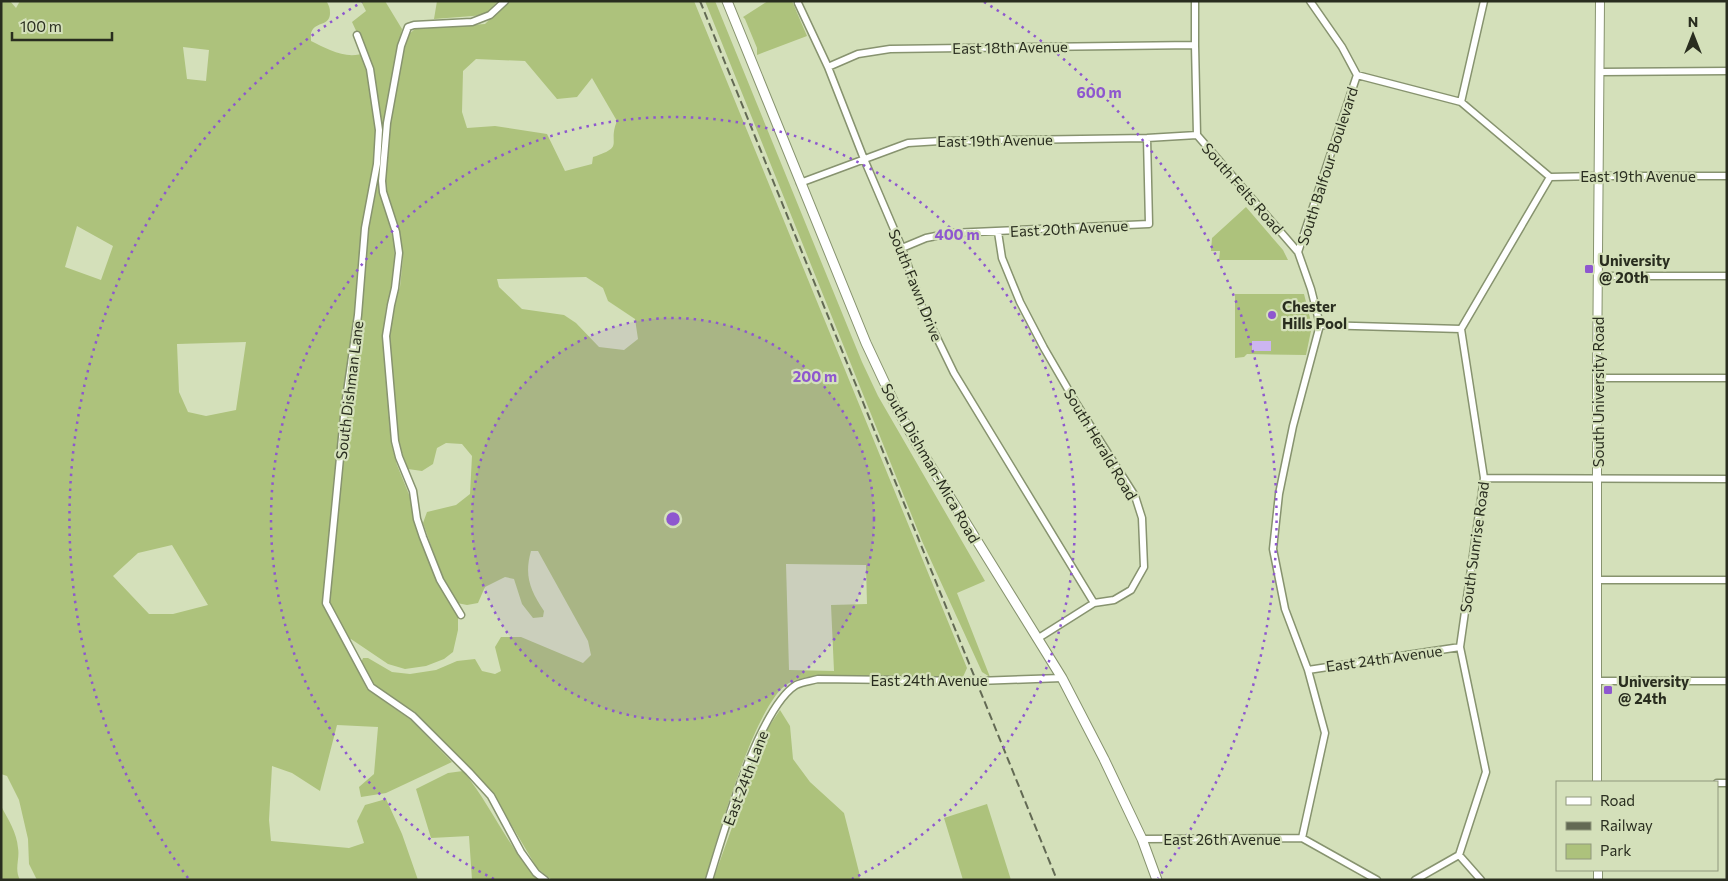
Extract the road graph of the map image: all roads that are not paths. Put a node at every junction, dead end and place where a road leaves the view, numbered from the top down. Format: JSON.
{"nodes":[{"id":1,"x":505,"y":1,"type":"edge"},
{"id":2,"x":728,"y":1,"type":"edge"},
{"id":3,"x":1196,"y":1,"type":"edge"},
{"id":4,"x":1310,"y":1,"type":"edge"},
{"id":5,"x":1484,"y":1,"type":"edge"},
{"id":6,"x":1600,"y":1,"type":"edge"},
{"id":7,"x":798,"y":3,"type":"dead end"},
{"id":8,"x":357,"y":35,"type":"dead end"},
{"id":9,"x":1195,"y":45,"type":"junction"},
{"id":10,"x":828,"y":67,"type":"junction"},
{"id":11,"x":1601,"y":72,"type":"junction"},
{"id":12,"x":1727,"y":72,"type":"edge"},
{"id":13,"x":1357,"y":75,"type":"junction"},
{"id":14,"x":1461,"y":102,"type":"junction"},
{"id":15,"x":1197,"y":135,"type":"junction"},
{"id":16,"x":1147,"y":138,"type":"junction"},
{"id":17,"x":864,"y":159,"type":"junction"},
{"id":18,"x":1599,"y":176,"type":"junction"},
{"id":19,"x":1727,"y":176,"type":"edge"},
{"id":20,"x":1550,"y":177,"type":"junction"},
{"id":21,"x":800,"y":183,"type":"junction"},
{"id":22,"x":998,"y":232,"type":"junction"},
{"id":23,"x":902,"y":248,"type":"junction"},
{"id":24,"x":1298,"y":252,"type":"junction"},
{"id":25,"x":1599,"y":276,"type":"junction"},
{"id":26,"x":1727,"y":276,"type":"edge"},
{"id":27,"x":1320,"y":325,"type":"junction"},
{"id":28,"x":1460,"y":329,"type":"junction"},
{"id":29,"x":1597,"y":378,"type":"junction"},
{"id":30,"x":1727,"y":378,"type":"edge"},
{"id":31,"x":1484,"y":478,"type":"junction"},
{"id":32,"x":1597,"y":478,"type":"junction"},
{"id":33,"x":1727,"y":479,"type":"edge"},
{"id":34,"x":1598,"y":580,"type":"junction"},
{"id":35,"x":1727,"y":580,"type":"edge"},
{"id":36,"x":1094,"y":603,"type":"junction"},
{"id":37,"x":461,"y":615,"type":"dead end"},
{"id":38,"x":1037,"y":639,"type":"junction"},
{"id":39,"x":1460,"y":647,"type":"junction"},
{"id":40,"x":1308,"y":670,"type":"junction"},
{"id":41,"x":1062,"y":678,"type":"junction"},
{"id":42,"x":1597,"y":681,"type":"junction"},
{"id":43,"x":1727,"y":682,"type":"edge"},
{"id":44,"x":796,"y":685,"type":"joint"},
{"id":45,"x":1597,"y":781,"type":"edge"},
{"id":46,"x":1302,"y":838,"type":"junction"},
{"id":47,"x":1142,"y":839,"type":"junction"},
{"id":48,"x":1459,"y":854,"type":"junction"},
{"id":49,"x":545,"y":880,"type":"edge"},
{"id":50,"x":709,"y":880,"type":"edge"},
{"id":51,"x":1157,"y":880,"type":"edge"},
{"id":52,"x":1378,"y":880,"type":"edge"},
{"id":53,"x":1414,"y":880,"type":"edge"},
{"id":54,"x":1481,"y":880,"type":"edge"}],
"edges":[{"from":1,"to":37,"type":"street"},
{"from":2,"to":21,"type":"main road","name":"South Dishman-Mica Road"},
{"from":3,"to":9,"type":"street","name":"South Felts Road"},
{"from":4,"to":13,"type":"street","name":"South Balfour Boulevard"},
{"from":5,"to":14,"type":"street"},
{"from":6,"to":11,"type":"street","name":"South University Road"},
{"from":7,"to":10,"type":"street","name":"South Fawn Drive"},
{"from":8,"to":49,"type":"street","name":"South Dishman Lane"},
{"from":9,"to":10,"type":"street","name":"East 18th Avenue"},
{"from":9,"to":15,"type":"street","name":"South Felts Road"},
{"from":10,"to":17,"type":"street","name":"South Fawn Drive"},
{"from":11,"to":12,"type":"street"},
{"from":11,"to":18,"type":"street","name":"South University Road"},
{"from":13,"to":14,"type":"street"},
{"from":13,"to":24,"type":"street","name":"South Balfour Boulevard"},
{"from":14,"to":20,"type":"street"},
{"from":15,"to":16,"type":"street","name":"East 19th Avenue"},
{"from":15,"to":24,"type":"street","name":"South Felts Road"},
{"from":16,"to":17,"type":"street","name":"East 19th Avenue"},
{"from":16,"to":22,"type":"street","name":"East 20th Avenue"},
{"from":17,"to":21,"type":"street","name":"East 19th Avenue"},
{"from":17,"to":23,"type":"street","name":"South Fawn Drive"},
{"from":18,"to":19,"type":"street","name":"East 19th Avenue"},
{"from":18,"to":20,"type":"street","name":"East 19th Avenue"},
{"from":18,"to":25,"type":"street","name":"South University Road"},
{"from":20,"to":28,"type":"street"},
{"from":21,"to":38,"type":"main road","name":"South Dishman-Mica Road"},
{"from":22,"to":23,"type":"street","name":"East 20th Avenue"},
{"from":22,"to":36,"type":"street","name":"South Herald Road"},
{"from":23,"to":36,"type":"street","name":"South Fawn Drive"},
{"from":24,"to":27,"type":"street","name":"South Balfour Boulevard"},
{"from":25,"to":26,"type":"street"},
{"from":25,"to":29,"type":"street","name":"South University Road"},
{"from":27,"to":28,"type":"street"},
{"from":27,"to":40,"type":"street","name":"South Balfour Boulevard"},
{"from":28,"to":31,"type":"street","name":"South Sunrise Road"},
{"from":29,"to":30,"type":"street"},
{"from":29,"to":32,"type":"street","name":"South University Road"},
{"from":31,"to":32,"type":"street"},
{"from":31,"to":39,"type":"street","name":"South Sunrise Road"},
{"from":32,"to":33,"type":"street"},
{"from":32,"to":34,"type":"street","name":"South University Road"},
{"from":34,"to":35,"type":"street"},
{"from":34,"to":42,"type":"street","name":"South University Road"},
{"from":36,"to":38,"type":"street","name":"South Herald Road"},
{"from":38,"to":41,"type":"main road","name":"South Dishman-Mica Road"},
{"from":39,"to":40,"type":"street","name":"East 24th Avenue"},
{"from":39,"to":48,"type":"street","name":"South Sunrise Road"},
{"from":40,"to":46,"type":"street","name":"South Balfour Boulevard"},
{"from":41,"to":44,"type":"street","name":"East 24th Avenue"},
{"from":41,"to":47,"type":"main road","name":"South Dishman-Mica Road"},
{"from":42,"to":43,"type":"street"},
{"from":42,"to":45,"type":"street","name":"South University Road"},
{"from":44,"to":50,"type":"street","name":"East 24th Lane"},
{"from":46,"to":47,"type":"street","name":"East 26th Avenue"},
{"from":46,"to":52,"type":"street"},
{"from":47,"to":51,"type":"main road","name":"South Dishman-Mica Road"},
{"from":48,"to":53,"type":"street"},
{"from":48,"to":54,"type":"street"}]}
